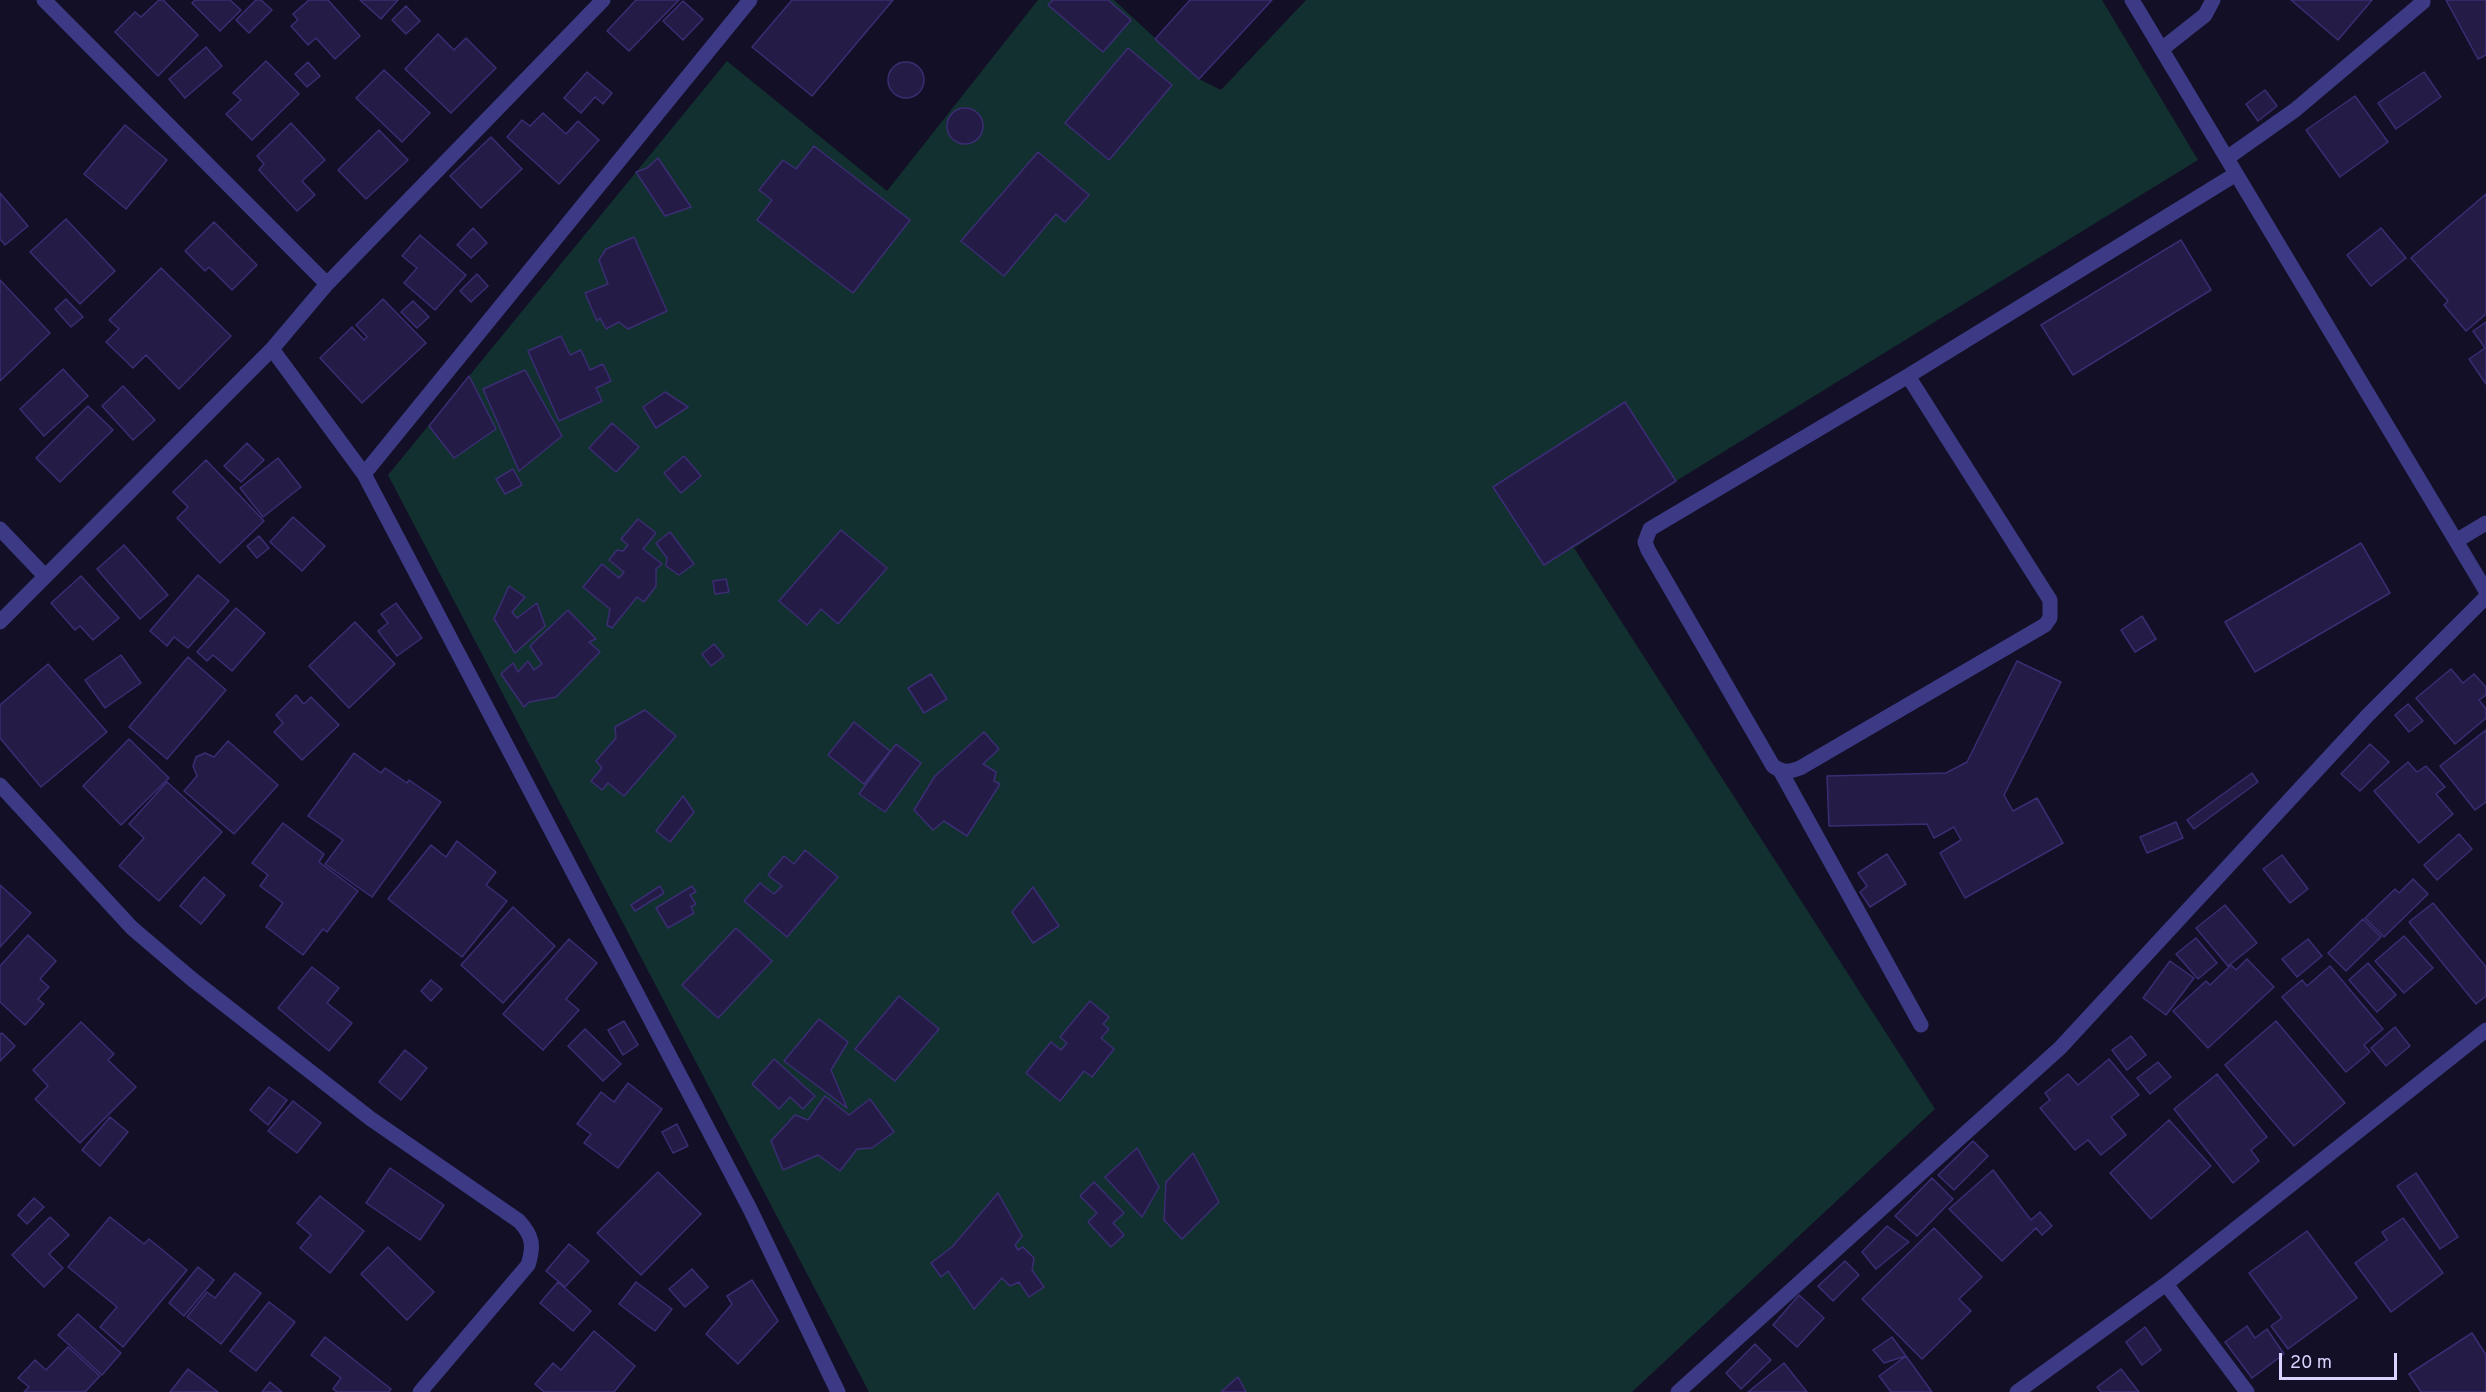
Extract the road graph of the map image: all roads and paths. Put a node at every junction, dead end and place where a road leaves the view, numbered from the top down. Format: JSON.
{"nodes":[{"id":1,"x":44,"y":0,"type":"edge"},
{"id":2,"x":603,"y":0,"type":"edge"},
{"id":3,"x":750,"y":0,"type":"edge"},
{"id":4,"x":2132,"y":0,"type":"edge"},
{"id":5,"x":2213,"y":0,"type":"edge"},
{"id":6,"x":2423,"y":2,"type":"dead end"},
{"id":7,"x":2162,"y":49,"type":"junction"},
{"id":8,"x":2227,"y":158,"type":"junction"},
{"id":9,"x":2236,"y":174,"type":"junction"},
{"id":10,"x":327,"y":284,"type":"junction"},
{"id":11,"x":272,"y":349,"type":"junction"},
{"id":12,"x":1908,"y":376,"type":"junction"},
{"id":13,"x":364,"y":474,"type":"junction"},
{"id":14,"x":2486,"y":523,"type":"edge"},
{"id":15,"x":0,"y":529,"type":"edge"},
{"id":16,"x":2456,"y":541,"type":"junction"},
{"id":17,"x":45,"y":575,"type":"junction"},
{"id":18,"x":2486,"y":591,"type":"edge"},
{"id":19,"x":2486,"y":597,"type":"edge"},
{"id":20,"x":0,"y":622,"type":"edge"},
{"id":21,"x":1781,"y":772,"type":"junction"},
{"id":22,"x":0,"y":784,"type":"edge"},
{"id":23,"x":1921,"y":1025,"type":"dead end"},
{"id":24,"x":2486,"y":1030,"type":"edge"},
{"id":25,"x":2166,"y":1284,"type":"junction"},
{"id":26,"x":420,"y":1392,"type":"edge"},
{"id":27,"x":838,"y":1392,"type":"edge"},
{"id":28,"x":1678,"y":1392,"type":"edge"},
{"id":29,"x":2017,"y":1392,"type":"edge"},
{"id":30,"x":2247,"y":1392,"type":"edge"}],
"edges":[{"from":1,"to":10,"type":"street"},
{"from":2,"to":10,"type":"street"},
{"from":3,"to":13,"type":"street"},
{"from":4,"to":7,"type":"street"},
{"from":5,"to":7,"type":"street"},
{"from":6,"to":8,"type":"street"},
{"from":7,"to":8,"type":"street"},
{"from":8,"to":9,"type":"street"},
{"from":9,"to":12,"type":"street"},
{"from":9,"to":16,"type":"street"},
{"from":10,"to":11,"type":"street"},
{"from":11,"to":13,"type":"street"},
{"from":11,"to":17,"type":"street"},
{"from":12,"to":21,"type":"street"},
{"from":12,"to":21,"type":"street"},
{"from":13,"to":27,"type":"street"},
{"from":14,"to":16,"type":"street"},
{"from":15,"to":17,"type":"street"},
{"from":16,"to":18,"type":"street"},
{"from":17,"to":20,"type":"street"},
{"from":19,"to":28,"type":"street"},
{"from":21,"to":23,"type":"street"},
{"from":22,"to":26,"type":"street"},
{"from":24,"to":25,"type":"street"},
{"from":25,"to":29,"type":"street"},
{"from":25,"to":30,"type":"street"}]}
